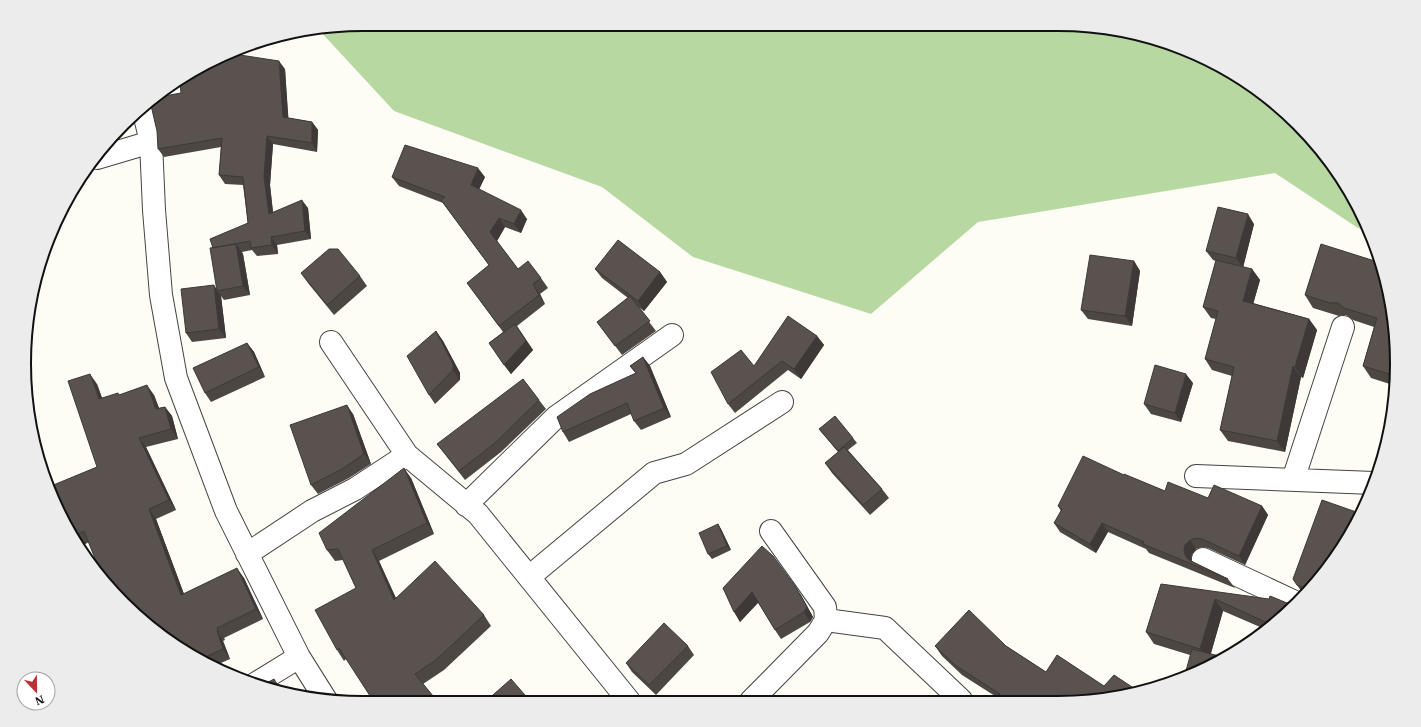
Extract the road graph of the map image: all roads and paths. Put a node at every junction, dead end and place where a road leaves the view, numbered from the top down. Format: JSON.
{"nodes":[{"id":1,"x":144,"y":114,"type":"edge"},
{"id":2,"x":151,"y":142,"type":"junction"},
{"id":3,"x":104,"y":156,"type":"edge"},
{"id":4,"x":1343,"y":327,"type":"dead end"},
{"id":5,"x":672,"y":335,"type":"dead end"},
{"id":6,"x":331,"y":342,"type":"dead end"},
{"id":7,"x":782,"y":402,"type":"dead end"},
{"id":8,"x":407,"y":455,"type":"junction"},
{"id":9,"x":1196,"y":476,"type":"dead end"},
{"id":10,"x":1293,"y":480,"type":"junction"},
{"id":11,"x":1368,"y":483,"type":"edge"},
{"id":12,"x":466,"y":504,"type":"junction"},
{"id":13,"x":771,"y":531,"type":"dead end"},
{"id":14,"x":247,"y":554,"type":"junction"},
{"id":15,"x":1203,"y":559,"type":"dead end"},
{"id":16,"x":529,"y":577,"type":"junction"},
{"id":17,"x":1291,"y":600,"type":"edge"},
{"id":18,"x":826,"y":620,"type":"junction"},
{"id":19,"x":299,"y":657,"type":"junction"},
{"id":20,"x":262,"y":680,"type":"edge"},
{"id":21,"x":322,"y":693,"type":"edge"},
{"id":22,"x":625,"y":696,"type":"edge"},
{"id":23,"x":756,"y":696,"type":"edge"},
{"id":24,"x":957,"y":696,"type":"edge"}],
"edges":[{"from":1,"to":2,"type":"street"},
{"from":2,"to":3,"type":"street"},
{"from":2,"to":14,"type":"street"},
{"from":4,"to":10,"type":"street"},
{"from":5,"to":12,"type":"street"},
{"from":6,"to":8,"type":"street"},
{"from":7,"to":16,"type":"street"},
{"from":8,"to":12,"type":"street"},
{"from":8,"to":14,"type":"street"},
{"from":9,"to":10,"type":"street"},
{"from":10,"to":11,"type":"street"},
{"from":12,"to":16,"type":"street"},
{"from":13,"to":18,"type":"street"},
{"from":14,"to":19,"type":"street"},
{"from":15,"to":17,"type":"street"},
{"from":16,"to":22,"type":"street"},
{"from":18,"to":23,"type":"street"},
{"from":18,"to":24,"type":"street"},
{"from":19,"to":20,"type":"street"},
{"from":19,"to":21,"type":"street"}]}
